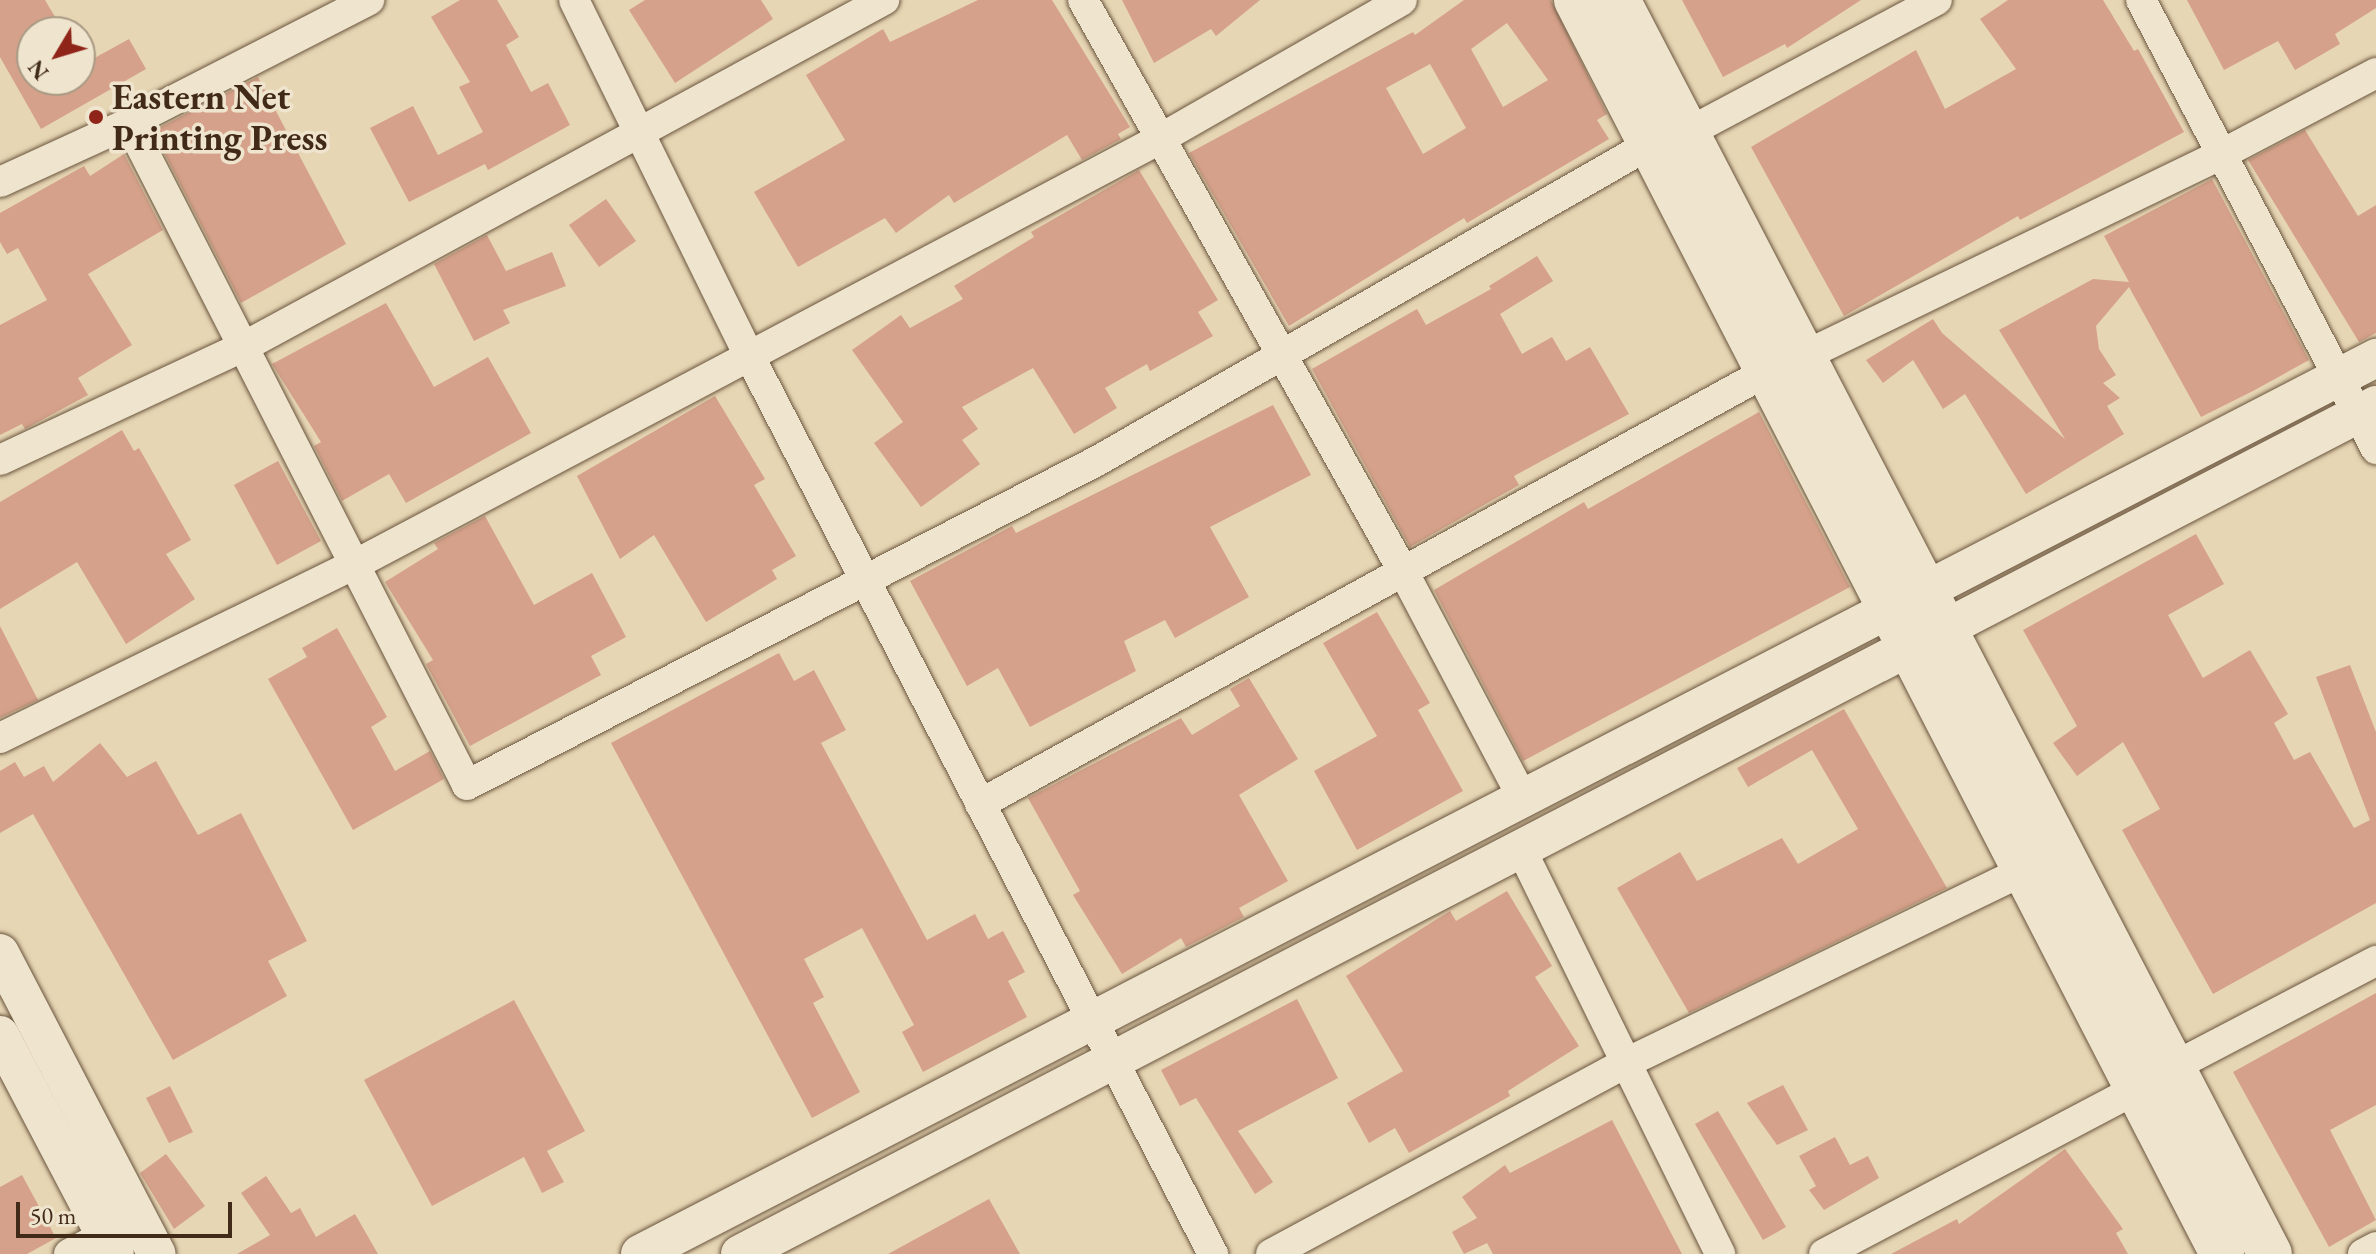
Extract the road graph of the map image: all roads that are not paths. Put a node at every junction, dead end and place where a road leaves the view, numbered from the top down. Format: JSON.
{"nodes":[{"id":1,"x":369,"y":0,"type":"edge"},
{"id":2,"x":574,"y":0,"type":"edge"},
{"id":3,"x":884,"y":0,"type":"edge"},
{"id":4,"x":1083,"y":0,"type":"edge"},
{"id":5,"x":1402,"y":0,"type":"edge"},
{"id":6,"x":1576,"y":0,"type":"edge"},
{"id":7,"x":1618,"y":0,"type":"edge"},
{"id":8,"x":1937,"y":0,"type":"edge"},
{"id":9,"x":2141,"y":0,"type":"edge"},
{"id":10,"x":2376,"y":73,"type":"edge"},
{"id":11,"x":129,"y":123,"type":"junction"},
{"id":12,"x":637,"y":131,"type":"junction"},
{"id":13,"x":1668,"y":139,"type":"junction"},
{"id":14,"x":1158,"y":140,"type":"junction"},
{"id":15,"x":2222,"y":154,"type":"junction"},
{"id":16,"x":0,"y":182,"type":"edge"},
{"id":17,"x":245,"y":346,"type":"junction"},
{"id":18,"x":749,"y":355,"type":"junction"},
{"id":19,"x":1281,"y":355,"type":"junction"},
{"id":20,"x":2376,"y":358,"type":"edge"},
{"id":21,"x":1784,"y":364,"type":"junction"},
{"id":22,"x":2339,"y":379,"type":"junction"},
{"id":23,"x":2367,"y":410,"type":"edge"},
{"id":24,"x":2376,"y":449,"type":"edge"},
{"id":25,"x":0,"y":460,"type":"edge"},
{"id":26,"x":358,"y":563,"type":"junction"},
{"id":27,"x":1403,"y":571,"type":"junction"},
{"id":28,"x":867,"y":583,"type":"junction"},
{"id":29,"x":1905,"y":599,"type":"junction"},
{"id":30,"x":1927,"y":638,"type":"junction"},
{"id":31,"x":0,"y":738,"type":"edge"},
{"id":32,"x":1522,"y":797,"type":"junction"},
{"id":33,"x":980,"y":804,"type":"junction"},
{"id":34,"x":1521,"y":849,"type":"junction"},
{"id":35,"x":2023,"y":871,"type":"junction"},
{"id":36,"x":0,"y":953,"type":"edge"},
{"id":37,"x":2376,"y":961,"type":"edge"},
{"id":38,"x":1092,"y":1020,"type":"junction"},
{"id":39,"x":0,"y":1035,"type":"edge"},
{"id":40,"x":1113,"y":1061,"type":"junction"},
{"id":41,"x":1626,"y":1063,"type":"junction"},
{"id":42,"x":2173,"y":1067,"type":"junction"},
{"id":43,"x":2135,"y":1090,"type":"junction"},
{"id":44,"x":109,"y":1245,"type":"edge"},
{"id":45,"x":2376,"y":1247,"type":"edge"},
{"id":46,"x":69,"y":1254,"type":"edge"},
{"id":47,"x":157,"y":1254,"type":"edge"},
{"id":48,"x":640,"y":1254,"type":"edge"},
{"id":49,"x":740,"y":1254,"type":"edge"},
{"id":50,"x":1213,"y":1254,"type":"edge"},
{"id":51,"x":1271,"y":1254,"type":"edge"},
{"id":52,"x":1720,"y":1254,"type":"edge"},
{"id":53,"x":1824,"y":1254,"type":"edge"},
{"id":54,"x":2222,"y":1254,"type":"edge"},
{"id":55,"x":2270,"y":1254,"type":"edge"},
{"id":56,"x":2363,"y":1254,"type":"edge"}],
"edges":[{"from":1,"to":11,"type":"street"},
{"from":2,"to":12,"type":"street"},
{"from":3,"to":12,"type":"street"},
{"from":4,"to":14,"type":"street"},
{"from":5,"to":14,"type":"street"},
{"from":6,"to":13,"type":"main road"},
{"from":7,"to":13,"type":"main road"},
{"from":8,"to":13,"type":"street"},
{"from":9,"to":15,"type":"street"},
{"from":10,"to":15,"type":"street"},
{"from":11,"to":16,"type":"street"},
{"from":11,"to":17,"type":"street"},
{"from":12,"to":17,"type":"street"},
{"from":12,"to":18,"type":"street"},
{"from":13,"to":19,"type":"street"},
{"from":13,"to":21,"type":"main road"},
{"from":14,"to":18,"type":"street"},
{"from":14,"to":19,"type":"street"},
{"from":15,"to":21,"type":"street"},
{"from":15,"to":22,"type":"street"},
{"from":17,"to":25,"type":"street"},
{"from":17,"to":26,"type":"street"},
{"from":18,"to":26,"type":"street"},
{"from":18,"to":28,"type":"street"},
{"from":19,"to":27,"type":"street"},
{"from":19,"to":28,"type":"street"},
{"from":20,"to":22,"type":"street"},
{"from":21,"to":27,"type":"street"},
{"from":21,"to":29,"type":"main road"},
{"from":22,"to":23,"type":"street"},
{"from":22,"to":29,"type":"street"},
{"from":23,"to":24,"type":"street"},
{"from":23,"to":30,"type":"street"},
{"from":26,"to":28,"type":"street"},
{"from":26,"to":31,"type":"street"},
{"from":27,"to":32,"type":"street"},
{"from":27,"to":33,"type":"street"},
{"from":28,"to":33,"type":"street"},
{"from":29,"to":30,"type":"main road"},
{"from":29,"to":32,"type":"street"},
{"from":30,"to":34,"type":"street"},
{"from":30,"to":35,"type":"main road"},
{"from":30,"to":42,"type":"main road"},
{"from":32,"to":38,"type":"street"},
{"from":33,"to":38,"type":"street"},
{"from":34,"to":40,"type":"street"},
{"from":34,"to":41,"type":"street"},
{"from":35,"to":41,"type":"street"},
{"from":35,"to":43,"type":"main road"},
{"from":36,"to":47,"type":"street"},
{"from":37,"to":42,"type":"street"},
{"from":38,"to":40,"type":"street"},
{"from":38,"to":48,"type":"street"},
{"from":39,"to":44,"type":"street"},
{"from":40,"to":49,"type":"street"},
{"from":40,"to":50,"type":"street"},
{"from":41,"to":51,"type":"street"},
{"from":41,"to":52,"type":"street"},
{"from":42,"to":55,"type":"main road"},
{"from":43,"to":53,"type":"street"},
{"from":43,"to":54,"type":"main road"},
{"from":44,"to":46,"type":"street"},
{"from":45,"to":56,"type":"street"}]}
